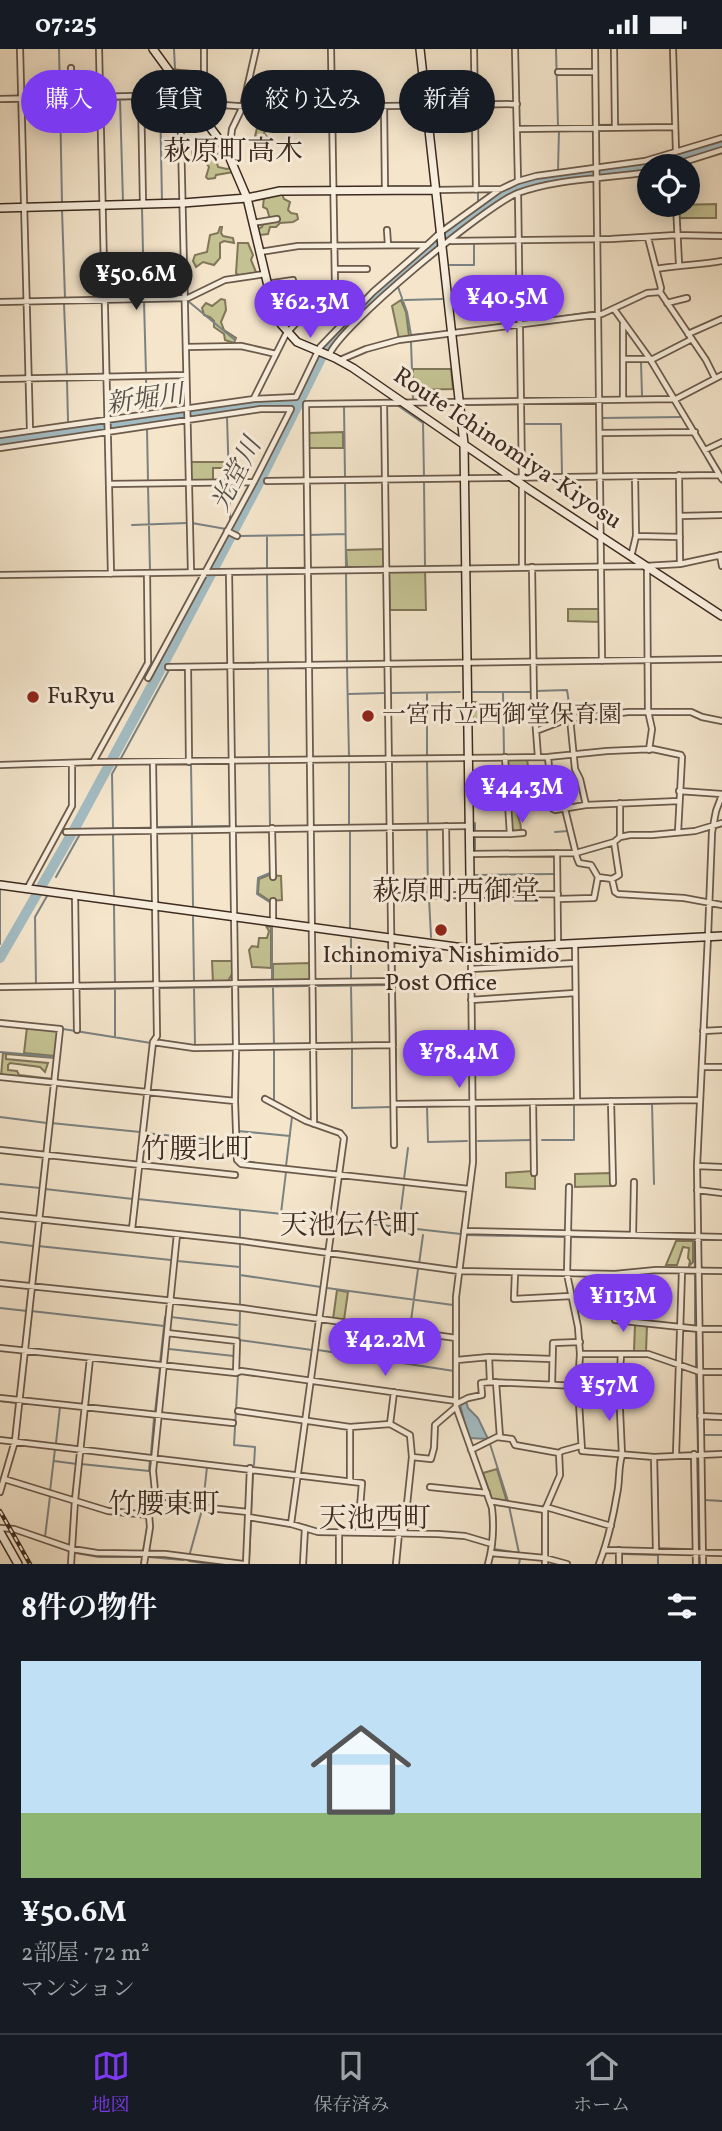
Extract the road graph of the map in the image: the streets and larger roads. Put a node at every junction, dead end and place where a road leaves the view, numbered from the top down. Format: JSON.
{"nodes":[{"id":1,"x":20,"y":49,"type":"edge"},
{"id":2,"x":99,"y":49,"type":"edge"},
{"id":3,"x":153,"y":49,"type":"edge"},
{"id":4,"x":204,"y":49,"type":"edge"},
{"id":5,"x":256,"y":49,"type":"edge"},
{"id":6,"x":331,"y":49,"type":"edge"},
{"id":7,"x":420,"y":49,"type":"edge"},
{"id":8,"x":474,"y":49,"type":"edge"},
{"id":9,"x":515,"y":49,"type":"edge"},
{"id":10,"x":595,"y":49,"type":"edge"},
{"id":11,"x":614,"y":49,"type":"edge"},
{"id":12,"x":673,"y":49,"type":"edge"},
{"id":13,"x":100,"y":70,"type":"edge"},
{"id":14,"x":168,"y":70,"type":"edge"},
{"id":15,"x":204,"y":70,"type":"edge"},
{"id":16,"x":251,"y":70,"type":"edge"},
{"id":17,"x":331,"y":70,"type":"edge"},
{"id":18,"x":422,"y":70,"type":"edge"},
{"id":19,"x":474,"y":70,"type":"edge"},
{"id":20,"x":558,"y":72,"type":"dead end"},
{"id":21,"x":595,"y":72,"type":"junction"},
{"id":22,"x":21,"y":74,"type":"edge"},
{"id":23,"x":0,"y":99,"type":"edge"},
{"id":24,"x":21,"y":99,"type":"edge"},
{"id":25,"x":517,"y":104,"type":"junction"},
{"id":26,"x":495,"y":105,"type":"edge"},
{"id":27,"x":241,"y":110,"type":"edge"},
{"id":28,"x":615,"y":127,"type":"junction"},
{"id":29,"x":675,"y":127,"type":"junction"},
{"id":30,"x":596,"y":128,"type":"junction"},
{"id":31,"x":517,"y":129,"type":"junction"},
{"id":32,"x":23,"y":133,"type":"edge"},
{"id":33,"x":102,"y":133,"type":"edge"},
{"id":34,"x":142,"y":133,"type":"edge"},
{"id":35,"x":182,"y":133,"type":"edge"},
{"id":36,"x":214,"y":133,"type":"edge"},
{"id":37,"x":333,"y":133,"type":"edge"},
{"id":38,"x":384,"y":133,"type":"edge"},
{"id":39,"x":430,"y":133,"type":"edge"},
{"id":40,"x":475,"y":133,"type":"edge"},
{"id":41,"x":722,"y":138,"type":"edge"},
{"id":42,"x":226,"y":149,"type":"junction"},
{"id":43,"x":722,"y":150,"type":"edge"},
{"id":44,"x":676,"y":152,"type":"junction"},
{"id":45,"x":700,"y":157,"type":"edge"},
{"id":46,"x":596,"y":169,"type":"junction"},
{"id":47,"x":637,"y":174,"type":"edge"},
{"id":48,"x":596,"y":179,"type":"junction"},
{"id":49,"x":518,"y":181,"type":"junction"},
{"id":50,"x":385,"y":190,"type":"junction"},
{"id":51,"x":436,"y":190,"type":"junction"},
{"id":52,"x":476,"y":190,"type":"junction"},
{"id":53,"x":500,"y":190,"type":"junction"},
{"id":54,"x":334,"y":191,"type":"junction"},
{"id":55,"x":518,"y":193,"type":"junction"},
{"id":56,"x":247,"y":198,"type":"junction"},
{"id":57,"x":183,"y":204,"type":"junction"},
{"id":58,"x":103,"y":205,"type":"junction"},
{"id":59,"x":143,"y":205,"type":"junction"},
{"id":60,"x":24,"y":207,"type":"junction"},
{"id":61,"x":0,"y":208,"type":"edge"},
{"id":62,"x":676,"y":217,"type":"edge"},
{"id":63,"x":276,"y":219,"type":"dead end"},
{"id":64,"x":253,"y":223,"type":"junction"},
{"id":65,"x":387,"y":230,"type":"dead end"},
{"id":66,"x":441,"y":233,"type":"junction"},
{"id":67,"x":676,"y":235,"type":"junction"},
{"id":68,"x":722,"y":236,"type":"edge"},
{"id":69,"x":648,"y":238,"type":"junction"},
{"id":70,"x":597,"y":239,"type":"junction"},
{"id":71,"x":519,"y":240,"type":"junction"},
{"id":72,"x":451,"y":241,"type":"junction"},
{"id":73,"x":388,"y":245,"type":"junction"},
{"id":74,"x":427,"y":245,"type":"junction"},
{"id":75,"x":335,"y":246,"type":"junction"},
{"id":76,"x":442,"y":246,"type":"junction"},
{"id":77,"x":260,"y":252,"type":"junction"},
{"id":78,"x":722,"y":261,"type":"edge"},
{"id":79,"x":679,"y":264,"type":"junction"},
{"id":80,"x":335,"y":269,"type":"junction"},
{"id":81,"x":367,"y":269,"type":"dead end"},
{"id":82,"x":656,"y":269,"type":"junction"},
{"id":83,"x":265,"y":274,"type":"junction"},
{"id":84,"x":293,"y":280,"type":"dead end"},
{"id":85,"x":267,"y":284,"type":"junction"},
{"id":86,"x":660,"y":292,"type":"junction"},
{"id":87,"x":184,"y":298,"type":"junction"},
{"id":88,"x":687,"y":298,"type":"dead end"},
{"id":89,"x":106,"y":300,"type":"junction"},
{"id":90,"x":0,"y":302,"type":"edge"},
{"id":91,"x":27,"y":302,"type":"junction"},
{"id":92,"x":667,"y":303,"type":"junction"},
{"id":93,"x":614,"y":309,"type":"junction"},
{"id":94,"x":598,"y":315,"type":"junction"},
{"id":95,"x":722,"y":319,"type":"edge"},
{"id":96,"x":623,"y":323,"type":"junction"},
{"id":97,"x":520,"y":325,"type":"junction"},
{"id":98,"x":288,"y":333,"type":"junction"},
{"id":99,"x":453,"y":334,"type":"junction"},
{"id":100,"x":688,"y":334,"type":"junction"},
{"id":101,"x":692,"y":339,"type":"junction"},
{"id":102,"x":186,"y":347,"type":"junction"},
{"id":103,"x":318,"y":351,"type":"junction"},
{"id":104,"x":276,"y":354,"type":"junction"},
{"id":105,"x":328,"y":355,"type":"junction"},
{"id":106,"x":623,"y":359,"type":"junction"},
{"id":107,"x":650,"y":359,"type":"junction"},
{"id":108,"x":340,"y":361,"type":"junction"},
{"id":109,"x":186,"y":375,"type":"junction"},
{"id":110,"x":722,"y":375,"type":"edge"},
{"id":111,"x":108,"y":376,"type":"junction"},
{"id":112,"x":715,"y":378,"type":"junction"},
{"id":113,"x":0,"y":379,"type":"edge"},
{"id":114,"x":28,"y":379,"type":"junction"},
{"id":115,"x":254,"y":398,"type":"junction"},
{"id":116,"x":280,"y":398,"type":"junction"},
{"id":117,"x":623,"y":399,"type":"junction"},
{"id":118,"x":676,"y":399,"type":"junction"},
{"id":119,"x":599,"y":400,"type":"junction"},
{"id":120,"x":521,"y":401,"type":"junction"},
{"id":121,"x":460,"y":402,"type":"junction"},
{"id":122,"x":384,"y":403,"type":"junction"},
{"id":123,"x":403,"y":403,"type":"junction"},
{"id":124,"x":187,"y":408,"type":"junction"},
{"id":125,"x":280,"y":408,"type":"junction"},
{"id":126,"x":108,"y":420,"type":"junction"},
{"id":127,"x":187,"y":421,"type":"junction"},
{"id":128,"x":30,"y":430,"type":"junction"},
{"id":129,"x":109,"y":432,"type":"junction"},
{"id":130,"x":695,"y":432,"type":"junction"},
{"id":131,"x":600,"y":433,"type":"junction"},
{"id":132,"x":0,"y":435,"type":"edge"},
{"id":133,"x":722,"y":442,"type":"edge"},
{"id":134,"x":464,"y":445,"type":"junction"},
{"id":135,"x":0,"y":448,"type":"edge"},
{"id":136,"x":705,"y":450,"type":"junction"},
{"id":137,"x":679,"y":475,"type":"junction"},
{"id":138,"x":635,"y":476,"type":"junction"},
{"id":139,"x":600,"y":477,"type":"junction"},
{"id":140,"x":721,"y":477,"type":"edge"},
{"id":141,"x":464,"y":478,"type":"junction"},
{"id":142,"x":512,"y":478,"type":"junction"},
{"id":143,"x":386,"y":479,"type":"junction"},
{"id":144,"x":267,"y":481,"type":"dead end"},
{"id":145,"x":307,"y":481,"type":"junction"},
{"id":146,"x":522,"y":481,"type":"junction"},
{"id":147,"x":189,"y":482,"type":"junction"},
{"id":148,"x":254,"y":482,"type":"junction"},
{"id":149,"x":109,"y":484,"type":"junction"},
{"id":150,"x":722,"y":515,"type":"edge"},
{"id":151,"x":680,"y":516,"type":"junction"},
{"id":152,"x":227,"y":531,"type":"junction"},
{"id":153,"x":237,"y":536,"type":"dead end"},
{"id":154,"x":636,"y":537,"type":"junction"},
{"id":155,"x":680,"y":537,"type":"junction"},
{"id":156,"x":601,"y":538,"type":"junction"},
{"id":157,"x":721,"y":555,"type":"edge"},
{"id":158,"x":631,"y":557,"type":"junction"},
{"id":159,"x":680,"y":564,"type":"junction"},
{"id":160,"x":601,"y":566,"type":"junction"},
{"id":161,"x":646,"y":566,"type":"junction"},
{"id":162,"x":722,"y":566,"type":"edge"},
{"id":163,"x":532,"y":567,"type":"junction"},
{"id":164,"x":466,"y":568,"type":"junction"},
{"id":165,"x":522,"y":568,"type":"junction"},
{"id":166,"x":387,"y":569,"type":"junction"},
{"id":167,"x":308,"y":570,"type":"junction"},
{"id":168,"x":191,"y":572,"type":"junction"},
{"id":169,"x":205,"y":572,"type":"junction"},
{"id":170,"x":229,"y":572,"type":"junction"},
{"id":171,"x":147,"y":573,"type":"junction"},
{"id":172,"x":111,"y":574,"type":"junction"},
{"id":173,"x":0,"y":575,"type":"edge"},
{"id":174,"x":722,"y":616,"type":"edge"},
{"id":175,"x":722,"y":659,"type":"edge"},
{"id":176,"x":647,"y":660,"type":"junction"},
{"id":177,"x":533,"y":661,"type":"junction"},
{"id":178,"x":602,"y":661,"type":"junction"},
{"id":179,"x":388,"y":663,"type":"junction"},
{"id":180,"x":467,"y":663,"type":"junction"},
{"id":181,"x":309,"y":665,"type":"junction"},
{"id":182,"x":230,"y":666,"type":"junction"},
{"id":183,"x":168,"y":667,"type":"dead end"},
{"id":184,"x":188,"y":667,"type":"junction"},
{"id":185,"x":148,"y":678,"type":"dead end"},
{"id":186,"x":648,"y":711,"type":"junction"},
{"id":187,"x":570,"y":718,"type":"junction"},
{"id":188,"x":722,"y":721,"type":"edge"},
{"id":189,"x":536,"y":731,"type":"junction"},
{"id":190,"x":649,"y":750,"type":"junction"},
{"id":191,"x":573,"y":755,"type":"junction"},
{"id":192,"x":505,"y":757,"type":"junction"},
{"id":193,"x":538,"y":757,"type":"junction"},
{"id":194,"x":548,"y":757,"type":"junction"},
{"id":195,"x":468,"y":758,"type":"junction"},
{"id":196,"x":389,"y":759,"type":"junction"},
{"id":197,"x":310,"y":760,"type":"junction"},
{"id":198,"x":232,"y":761,"type":"junction"},
{"id":199,"x":93,"y":762,"type":"junction"},
{"id":200,"x":189,"y":762,"type":"junction"},
{"id":201,"x":72,"y":763,"type":"junction"},
{"id":202,"x":153,"y":763,"type":"junction"},
{"id":203,"x":0,"y":765,"type":"edge"},
{"id":204,"x":679,"y":791,"type":"junction"},
{"id":205,"x":722,"y":795,"type":"edge"},
{"id":206,"x":679,"y":801,"type":"junction"},
{"id":207,"x":620,"y":803,"type":"junction"},
{"id":208,"x":586,"y":805,"type":"junction"},
{"id":209,"x":565,"y":809,"type":"junction"},
{"id":210,"x":722,"y":824,"type":"edge"},
{"id":211,"x":712,"y":825,"type":"junction"},
{"id":212,"x":389,"y":826,"type":"junction"},
{"id":213,"x":446,"y":826,"type":"junction"},
{"id":214,"x":272,"y":828,"type":"junction"},
{"id":215,"x":311,"y":828,"type":"junction"},
{"id":216,"x":233,"y":829,"type":"junction"},
{"id":217,"x":154,"y":830,"type":"junction"},
{"id":218,"x":469,"y":830,"type":"junction"},
{"id":219,"x":66,"y":832,"type":"dead end"},
{"id":220,"x":678,"y":832,"type":"junction"},
{"id":221,"x":523,"y":833,"type":"dead end"},
{"id":222,"x":510,"y":834,"type":"junction"},
{"id":223,"x":620,"y":837,"type":"junction"},
{"id":224,"x":614,"y":842,"type":"junction"},
{"id":225,"x":557,"y":853,"type":"junction"},
{"id":226,"x":576,"y":853,"type":"junction"},
{"id":227,"x":469,"y":854,"type":"junction"},
{"id":228,"x":273,"y":877,"type":"dead end"},
{"id":229,"x":598,"y":877,"type":"junction"},
{"id":230,"x":612,"y":879,"type":"junction"},
{"id":231,"x":0,"y":885,"type":"edge"},
{"id":232,"x":30,"y":889,"type":"junction"},
{"id":233,"x":75,"y":895,"type":"junction"},
{"id":234,"x":470,"y":895,"type":"junction"},
{"id":235,"x":447,"y":896,"type":"junction"},
{"id":236,"x":391,"y":897,"type":"junction"},
{"id":237,"x":558,"y":897,"type":"junction"},
{"id":238,"x":273,"y":901,"type":"dead end"},
{"id":239,"x":710,"y":904,"type":"junction"},
{"id":240,"x":722,"y":905,"type":"edge"},
{"id":241,"x":155,"y":907,"type":"junction"},
{"id":242,"x":234,"y":917,"type":"junction"},
{"id":243,"x":273,"y":923,"type":"junction"},
{"id":244,"x":312,"y":928,"type":"junction"},
{"id":245,"x":708,"y":936,"type":"junction"},
{"id":246,"x":722,"y":936,"type":"edge"},
{"id":247,"x":391,"y":938,"type":"junction"},
{"id":248,"x":575,"y":944,"type":"junction"},
{"id":249,"x":558,"y":945,"type":"junction"},
{"id":250,"x":471,"y":949,"type":"junction"},
{"id":251,"x":575,"y":963,"type":"junction"},
{"id":252,"x":471,"y":969,"type":"junction"},
{"id":253,"x":392,"y":981,"type":"junction"},
{"id":254,"x":313,"y":983,"type":"junction"},
{"id":255,"x":235,"y":984,"type":"junction"},
{"id":256,"x":77,"y":986,"type":"junction"},
{"id":257,"x":156,"y":986,"type":"junction"},
{"id":258,"x":0,"y":987,"type":"edge"},
{"id":259,"x":575,"y":993,"type":"junction"},
{"id":260,"x":471,"y":1000,"type":"junction"},
{"id":261,"x":0,"y":1023,"type":"edge"},
{"id":262,"x":77,"y":1030,"type":"dead end"},
{"id":263,"x":722,"y":1030,"type":"edge"},
{"id":264,"x":704,"y":1031,"type":"junction"},
{"id":265,"x":153,"y":1042,"type":"junction"},
{"id":266,"x":393,"y":1045,"type":"junction"},
{"id":267,"x":236,"y":1047,"type":"junction"},
{"id":268,"x":314,"y":1047,"type":"junction"},
{"id":269,"x":702,"y":1067,"type":"junction"},
{"id":270,"x":722,"y":1067,"type":"edge"},
{"id":271,"x":0,"y":1077,"type":"edge"},
{"id":272,"x":54,"y":1082,"type":"junction"},
{"id":273,"x":148,"y":1092,"type":"junction"},
{"id":274,"x":265,"y":1099,"type":"dead end"},
{"id":275,"x":700,"y":1100,"type":"junction"},
{"id":276,"x":234,"y":1101,"type":"junction"},
{"id":277,"x":577,"y":1101,"type":"junction"},
{"id":278,"x":611,"y":1101,"type":"junction"},
{"id":279,"x":533,"y":1102,"type":"junction"},
{"id":280,"x":472,"y":1103,"type":"junction"},
{"id":281,"x":394,"y":1104,"type":"junction"},
{"id":282,"x":314,"y":1124,"type":"junction"},
{"id":283,"x":394,"y":1145,"type":"dead end"},
{"id":284,"x":0,"y":1150,"type":"edge"},
{"id":285,"x":46,"y":1155,"type":"junction"},
{"id":286,"x":139,"y":1166,"type":"junction"},
{"id":287,"x":697,"y":1166,"type":"junction"},
{"id":288,"x":722,"y":1167,"type":"edge"},
{"id":289,"x":534,"y":1173,"type":"dead end"},
{"id":290,"x":235,"y":1175,"type":"dead end"},
{"id":291,"x":340,"y":1175,"type":"junction"},
{"id":292,"x":634,"y":1182,"type":"dead end"},
{"id":293,"x":613,"y":1183,"type":"dead end"},
{"id":294,"x":569,"y":1187,"type":"dead end"},
{"id":295,"x":469,"y":1189,"type":"junction"},
{"id":296,"x":697,"y":1190,"type":"junction"},
{"id":297,"x":722,"y":1193,"type":"edge"},
{"id":298,"x":0,"y":1215,"type":"edge"},
{"id":299,"x":39,"y":1219,"type":"junction"},
{"id":300,"x":132,"y":1229,"type":"junction"},
{"id":301,"x":464,"y":1231,"type":"junction"},
{"id":302,"x":568,"y":1233,"type":"junction"},
{"id":303,"x":177,"y":1234,"type":"junction"},
{"id":304,"x":633,"y":1235,"type":"junction"},
{"id":305,"x":697,"y":1236,"type":"junction"},
{"id":306,"x":722,"y":1237,"type":"edge"},
{"id":307,"x":328,"y":1253,"type":"junction"},
{"id":308,"x":460,"y":1271,"type":"junction"},
{"id":309,"x":682,"y":1271,"type":"junction"},
{"id":310,"x":698,"y":1271,"type":"junction"},
{"id":311,"x":722,"y":1271,"type":"edge"},
{"id":312,"x":515,"y":1273,"type":"junction"},
{"id":313,"x":567,"y":1274,"type":"junction"},
{"id":314,"x":615,"y":1274,"type":"junction"},
{"id":315,"x":0,"y":1283,"type":"edge"},
{"id":316,"x":32,"y":1286,"type":"junction"},
{"id":317,"x":571,"y":1296,"type":"junction"},
{"id":318,"x":170,"y":1301,"type":"junction"},
{"id":319,"x":319,"y":1319,"type":"junction"},
{"id":320,"x":680,"y":1327,"type":"junction"},
{"id":321,"x":699,"y":1329,"type":"junction"},
{"id":322,"x":722,"y":1329,"type":"edge"},
{"id":323,"x":167,"y":1333,"type":"junction"},
{"id":324,"x":456,"y":1338,"type":"junction"},
{"id":325,"x":580,"y":1342,"type":"junction"},
{"id":326,"x":0,"y":1348,"type":"edge"},
{"id":327,"x":25,"y":1351,"type":"junction"},
{"id":328,"x":580,"y":1354,"type":"junction"},
{"id":329,"x":621,"y":1354,"type":"junction"},
{"id":330,"x":489,"y":1357,"type":"junction"},
{"id":331,"x":90,"y":1358,"type":"junction"},
{"id":332,"x":552,"y":1359,"type":"junction"},
{"id":333,"x":457,"y":1360,"type":"junction"},
{"id":334,"x":163,"y":1366,"type":"junction"},
{"id":335,"x":679,"y":1366,"type":"junction"},
{"id":336,"x":700,"y":1371,"type":"junction"},
{"id":337,"x":722,"y":1372,"type":"edge"},
{"id":338,"x":236,"y":1373,"type":"junction"},
{"id":339,"x":311,"y":1381,"type":"junction"},
{"id":340,"x":490,"y":1382,"type":"junction"},
{"id":341,"x":496,"y":1382,"type":"junction"},
{"id":342,"x":552,"y":1384,"type":"junction"},
{"id":343,"x":578,"y":1387,"type":"junction"},
{"id":344,"x":619,"y":1389,"type":"junction"},
{"id":345,"x":394,"y":1392,"type":"junction"},
{"id":346,"x":0,"y":1398,"type":"edge"},
{"id":347,"x":19,"y":1400,"type":"junction"},
{"id":348,"x":456,"y":1404,"type":"junction"},
{"id":349,"x":85,"y":1407,"type":"junction"},
{"id":350,"x":238,"y":1411,"type":"dead end"},
{"id":351,"x":158,"y":1415,"type":"junction"},
{"id":352,"x":700,"y":1416,"type":"junction"},
{"id":353,"x":722,"y":1417,"type":"edge"},
{"id":354,"x":305,"y":1420,"type":"junction"},
{"id":355,"x":233,"y":1423,"type":"dead end"},
{"id":356,"x":390,"y":1424,"type":"junction"},
{"id":357,"x":349,"y":1427,"type":"junction"},
{"id":358,"x":500,"y":1437,"type":"junction"},
{"id":359,"x":0,"y":1440,"type":"edge"},
{"id":360,"x":15,"y":1441,"type":"junction"},
{"id":361,"x":580,"y":1446,"type":"junction"},
{"id":362,"x":80,"y":1448,"type":"junction"},
{"id":363,"x":471,"y":1450,"type":"junction"},
{"id":364,"x":559,"y":1453,"type":"junction"},
{"id":365,"x":694,"y":1454,"type":"junction"},
{"id":366,"x":701,"y":1454,"type":"junction"},
{"id":367,"x":722,"y":1454,"type":"edge"},
{"id":368,"x":622,"y":1455,"type":"junction"},
{"id":369,"x":676,"y":1455,"type":"junction"},
{"id":370,"x":154,"y":1457,"type":"junction"},
{"id":371,"x":412,"y":1457,"type":"junction"},
{"id":372,"x":654,"y":1457,"type":"junction"},
{"id":373,"x":250,"y":1468,"type":"junction"},
{"id":374,"x":298,"y":1474,"type":"junction"},
{"id":375,"x":3,"y":1475,"type":"edge"},
{"id":376,"x":350,"y":1481,"type":"junction"},
{"id":377,"x":430,"y":1487,"type":"dead end"},
{"id":378,"x":0,"y":1492,"type":"edge"},
{"id":379,"x":487,"y":1493,"type":"junction"},
{"id":380,"x":75,"y":1500,"type":"junction"},
{"id":381,"x":490,"y":1501,"type":"junction"},
{"id":382,"x":152,"y":1502,"type":"junction"},
{"id":383,"x":546,"y":1509,"type":"junction"},
{"id":384,"x":149,"y":1515,"type":"junction"},
{"id":385,"x":248,"y":1515,"type":"junction"},
{"id":386,"x":291,"y":1524,"type":"junction"},
{"id":387,"x":611,"y":1526,"type":"junction"},
{"id":388,"x":305,"y":1528,"type":"junction"},
{"id":389,"x":0,"y":1530,"type":"edge"},
{"id":390,"x":339,"y":1532,"type":"junction"},
{"id":391,"x":358,"y":1532,"type":"junction"},
{"id":392,"x":402,"y":1533,"type":"junction"},
{"id":393,"x":492,"y":1544,"type":"junction"},
{"id":394,"x":72,"y":1549,"type":"junction"},
{"id":395,"x":605,"y":1550,"type":"junction"},
{"id":396,"x":619,"y":1551,"type":"junction"},
{"id":397,"x":656,"y":1551,"type":"junction"},
{"id":398,"x":696,"y":1552,"type":"junction"},
{"id":399,"x":702,"y":1552,"type":"junction"},
{"id":400,"x":491,"y":1553,"type":"junction"},
{"id":401,"x":722,"y":1553,"type":"edge"},
{"id":402,"x":145,"y":1554,"type":"junction"},
{"id":403,"x":545,"y":1561,"type":"edge"},
{"id":404,"x":18,"y":1564,"type":"edge"},
{"id":405,"x":71,"y":1564,"type":"edge"},
{"id":406,"x":144,"y":1564,"type":"edge"},
{"id":407,"x":245,"y":1564,"type":"edge"},
{"id":408,"x":254,"y":1564,"type":"edge"},
{"id":409,"x":303,"y":1564,"type":"edge"},
{"id":410,"x":339,"y":1564,"type":"edge"},
{"id":411,"x":396,"y":1564,"type":"edge"},
{"id":412,"x":488,"y":1564,"type":"edge"},
{"id":413,"x":567,"y":1564,"type":"edge"},
{"id":414,"x":599,"y":1564,"type":"edge"},
{"id":415,"x":619,"y":1564,"type":"edge"},
{"id":416,"x":696,"y":1564,"type":"edge"},
{"id":417,"x":703,"y":1564,"type":"edge"}],
"edges":[{"from":1,"to":22,"type":"street"},
{"from":2,"to":13,"type":"street"},
{"from":3,"to":14,"type":"street"},
{"from":4,"to":15,"type":"street"},
{"from":5,"to":16,"type":"street"},
{"from":6,"to":17,"type":"street"},
{"from":7,"to":18,"type":"street"},
{"from":8,"to":19,"type":"street"},
{"from":9,"to":25,"type":"street"},
{"from":10,"to":21,"type":"street"},
{"from":11,"to":28,"type":"street"},
{"from":12,"to":29,"type":"street"},
{"from":20,"to":21,"type":"street"},
{"from":21,"to":30,"type":"street"},
{"from":23,"to":24,"type":"street"},
{"from":25,"to":26,"type":"street"},
{"from":25,"to":31,"type":"street"},
{"from":27,"to":42,"type":"street"},
{"from":28,"to":29,"type":"street"},
{"from":28,"to":30,"type":"street"},
{"from":29,"to":44,"type":"street"},
{"from":30,"to":31,"type":"street"},
{"from":30,"to":46,"type":"street"},
{"from":31,"to":49,"type":"street"},
{"from":32,"to":60,"type":"street"},
{"from":33,"to":58,"type":"street"},
{"from":34,"to":59,"type":"street"},
{"from":35,"to":57,"type":"street"},
{"from":36,"to":42,"type":"street"},
{"from":37,"to":54,"type":"street"},
{"from":38,"to":50,"type":"street"},
{"from":39,"to":51,"type":"street"},
{"from":40,"to":52,"type":"street"},
{"from":41,"to":44,"type":"street"},
{"from":42,"to":56,"type":"street"},
{"from":43,"to":45,"type":"street"},
{"from":44,"to":46,"type":"street"},
{"from":46,"to":48,"type":"street"},
{"from":46,"to":49,"type":"street"},
{"from":47,"to":48,"type":"street"},
{"from":48,"to":55,"type":"street"},
{"from":48,"to":70,"type":"street"},
{"from":49,"to":53,"type":"street"},
{"from":50,"to":51,"type":"street"},
{"from":50,"to":54,"type":"street"},
{"from":51,"to":52,"type":"street"},
{"from":51,"to":66,"type":"street"},
{"from":52,"to":53,"type":"street"},
{"from":53,"to":66,"type":"street"},
{"from":54,"to":56,"type":"street"},
{"from":54,"to":75,"type":"street"},
{"from":55,"to":71,"type":"street"},
{"from":55,"to":72,"type":"street"},
{"from":56,"to":57,"type":"street"},
{"from":56,"to":64,"type":"street"},
{"from":57,"to":59,"type":"street"},
{"from":57,"to":87,"type":"street"},
{"from":58,"to":59,"type":"street"},
{"from":58,"to":60,"type":"street"},
{"from":58,"to":89,"type":"street"},
{"from":60,"to":61,"type":"street"},
{"from":60,"to":91,"type":"street"},
{"from":62,"to":67,"type":"street"},
{"from":63,"to":64,"type":"street"},
{"from":64,"to":77,"type":"street"},
{"from":65,"to":73,"type":"street"},
{"from":66,"to":74,"type":"street"},
{"from":66,"to":76,"type":"street"},
{"from":67,"to":68,"type":"street"},
{"from":67,"to":69,"type":"street"},
{"from":67,"to":79,"type":"street"},
{"from":69,"to":70,"type":"street"},
{"from":69,"to":82,"type":"street"},
{"from":70,"to":71,"type":"street"},
{"from":70,"to":94,"type":"street"},
{"from":71,"to":72,"type":"street"},
{"from":71,"to":97,"type":"street"},
{"from":72,"to":76,"type":"street"},
{"from":73,"to":74,"type":"street"},
{"from":73,"to":75,"type":"street"},
{"from":74,"to":103,"type":"street"},
{"from":75,"to":77,"type":"street"},
{"from":75,"to":80,"type":"street"},
{"from":76,"to":99,"type":"street"},
{"from":76,"to":105,"type":"street"},
{"from":77,"to":83,"type":"street"},
{"from":78,"to":79,"type":"street"},
{"from":79,"to":82,"type":"street"},
{"from":80,"to":81,"type":"street"},
{"from":80,"to":98,"type":"street"},
{"from":82,"to":86,"type":"street"},
{"from":83,"to":85,"type":"street"},
{"from":83,"to":87,"type":"street"},
{"from":84,"to":85,"type":"street"},
{"from":85,"to":98,"type":"street"},
{"from":86,"to":92,"type":"street"},
{"from":86,"to":93,"type":"street"},
{"from":87,"to":89,"type":"street"},
{"from":87,"to":102,"type":"street"},
{"from":88,"to":92,"type":"street"},
{"from":89,"to":91,"type":"street"},
{"from":89,"to":111,"type":"street"},
{"from":90,"to":91,"type":"street"},
{"from":91,"to":114,"type":"street"},
{"from":92,"to":100,"type":"street"},
{"from":93,"to":94,"type":"street"},
{"from":93,"to":96,"type":"street"},
{"from":94,"to":97,"type":"street"},
{"from":94,"to":119,"type":"street"},
{"from":95,"to":100,"type":"street"},
{"from":96,"to":106,"type":"street"},
{"from":96,"to":107,"type":"street"},
{"from":97,"to":99,"type":"street"},
{"from":97,"to":120,"type":"street"},
{"from":98,"to":103,"type":"street","name":"Route Ichinomiya-Kiyosu"},
{"from":98,"to":104,"type":"street"},
{"from":99,"to":108,"type":"street"},
{"from":99,"to":121,"type":"street"},
{"from":100,"to":101,"type":"street"},
{"from":101,"to":107,"type":"street"},
{"from":101,"to":112,"type":"street"},
{"from":102,"to":104,"type":"street"},
{"from":102,"to":109,"type":"street"},
{"from":103,"to":105,"type":"street","name":"Route Ichinomiya-Kiyosu"},
{"from":103,"to":116,"type":"street"},
{"from":104,"to":115,"type":"street"},
{"from":105,"to":108,"type":"street","name":"Route Ichinomiya-Kiyosu"},
{"from":106,"to":107,"type":"street"},
{"from":106,"to":117,"type":"street"},
{"from":107,"to":118,"type":"street"},
{"from":108,"to":123,"type":"street","name":"Route Ichinomiya-Kiyosu"},
{"from":109,"to":111,"type":"street"},
{"from":109,"to":124,"type":"street"},
{"from":110,"to":112,"type":"street"},
{"from":111,"to":114,"type":"street"},
{"from":111,"to":126,"type":"street"},
{"from":112,"to":118,"type":"street"},
{"from":113,"to":114,"type":"street"},
{"from":114,"to":128,"type":"street"},
{"from":115,"to":116,"type":"street"},
{"from":115,"to":124,"type":"street"},
{"from":116,"to":125,"type":"street"},
{"from":117,"to":118,"type":"street"},
{"from":117,"to":119,"type":"street"},
{"from":118,"to":130,"type":"street"},
{"from":119,"to":120,"type":"street"},
{"from":119,"to":131,"type":"street"},
{"from":120,"to":121,"type":"street"},
{"from":120,"to":146,"type":"street"},
{"from":121,"to":123,"type":"street"},
{"from":121,"to":134,"type":"street"},
{"from":122,"to":123,"type":"street"},
{"from":122,"to":143,"type":"street"},
{"from":122,"to":145,"type":"street"},
{"from":123,"to":134,"type":"street","name":"Route Ichinomiya-Kiyosu"},
{"from":124,"to":126,"type":"street"},
{"from":124,"to":127,"type":"street"},
{"from":125,"to":127,"type":"street"},
{"from":125,"to":148,"type":"street"},
{"from":126,"to":128,"type":"street"},
{"from":126,"to":129,"type":"street"},
{"from":127,"to":129,"type":"street"},
{"from":127,"to":147,"type":"street"},
{"from":128,"to":132,"type":"street"},
{"from":129,"to":135,"type":"street"},
{"from":129,"to":149,"type":"street"},
{"from":130,"to":131,"type":"street"},
{"from":130,"to":136,"type":"street"},
{"from":131,"to":139,"type":"street"},
{"from":133,"to":136,"type":"street"},
{"from":134,"to":141,"type":"street"},
{"from":134,"to":142,"type":"street","name":"Route Ichinomiya-Kiyosu"},
{"from":136,"to":140,"type":"street"},
{"from":137,"to":138,"type":"street"},
{"from":137,"to":140,"type":"street"},
{"from":137,"to":151,"type":"street"},
{"from":138,"to":139,"type":"street"},
{"from":138,"to":154,"type":"street"},
{"from":139,"to":146,"type":"street"},
{"from":139,"to":156,"type":"street"},
{"from":141,"to":142,"type":"street"},
{"from":141,"to":143,"type":"street"},
{"from":141,"to":164,"type":"street"},
{"from":142,"to":146,"type":"street","name":"Route Ichinomiya-Kiyosu"},
{"from":143,"to":145,"type":"street"},
{"from":143,"to":166,"type":"street"},
{"from":144,"to":145,"type":"street"},
{"from":145,"to":167,"type":"street"},
{"from":146,"to":156,"type":"street","name":"Route Ichinomiya-Kiyosu"},
{"from":146,"to":165,"type":"street"},
{"from":147,"to":148,"type":"street"},
{"from":147,"to":149,"type":"street"},
{"from":147,"to":168,"type":"street"},
{"from":148,"to":152,"type":"street"},
{"from":149,"to":172,"type":"street"},
{"from":150,"to":151,"type":"street"},
{"from":151,"to":155,"type":"street"},
{"from":152,"to":153,"type":"street"},
{"from":152,"to":169,"type":"street"},
{"from":154,"to":155,"type":"street"},
{"from":154,"to":158,"type":"street"},
{"from":155,"to":159,"type":"street"},
{"from":156,"to":158,"type":"street","name":"Route Ichinomiya-Kiyosu"},
{"from":156,"to":160,"type":"street"},
{"from":157,"to":159,"type":"street"},
{"from":157,"to":162,"type":"street"},
{"from":158,"to":161,"type":"street","name":"Route Ichinomiya-Kiyosu"},
{"from":159,"to":161,"type":"street"},
{"from":160,"to":161,"type":"street"},
{"from":160,"to":163,"type":"street"},
{"from":160,"to":178,"type":"street"},
{"from":161,"to":174,"type":"street","name":"Route Ichinomiya-Kiyosu"},
{"from":161,"to":176,"type":"street"},
{"from":163,"to":165,"type":"street"},
{"from":163,"to":177,"type":"street"},
{"from":164,"to":165,"type":"street"},
{"from":164,"to":166,"type":"street"},
{"from":164,"to":180,"type":"street"},
{"from":166,"to":167,"type":"street"},
{"from":166,"to":179,"type":"street"},
{"from":167,"to":170,"type":"street"},
{"from":167,"to":181,"type":"street"},
{"from":168,"to":169,"type":"street"},
{"from":168,"to":171,"type":"street"},
{"from":169,"to":170,"type":"street"},
{"from":169,"to":185,"type":"street"},
{"from":170,"to":182,"type":"street"},
{"from":171,"to":172,"type":"street"},
{"from":171,"to":199,"type":"street"},
{"from":172,"to":173,"type":"street"},
{"from":175,"to":176,"type":"street"},
{"from":176,"to":178,"type":"street"},
{"from":176,"to":186,"type":"street"},
{"from":177,"to":178,"type":"street"},
{"from":177,"to":180,"type":"street"},
{"from":177,"to":189,"type":"street"},
{"from":179,"to":180,"type":"street"},
{"from":179,"to":181,"type":"street"},
{"from":179,"to":196,"type":"street"},
{"from":180,"to":195,"type":"street"},
{"from":181,"to":182,"type":"street"},
{"from":181,"to":197,"type":"street"},
{"from":182,"to":184,"type":"street"},
{"from":182,"to":198,"type":"street"},
{"from":183,"to":184,"type":"street"},
{"from":184,"to":200,"type":"street"},
{"from":186,"to":187,"type":"street"},
{"from":186,"to":188,"type":"street"},
{"from":186,"to":190,"type":"street"},
{"from":187,"to":189,"type":"street"},
{"from":187,"to":191,"type":"street"},
{"from":189,"to":193,"type":"street"},
{"from":190,"to":191,"type":"street"},
{"from":190,"to":204,"type":"street"},
{"from":191,"to":194,"type":"street"},
{"from":191,"to":208,"type":"street"},
{"from":192,"to":193,"type":"street"},
{"from":192,"to":195,"type":"street"},
{"from":192,"to":222,"type":"street"},
{"from":193,"to":194,"type":"street"},
{"from":194,"to":209,"type":"street"},
{"from":195,"to":196,"type":"street"},
{"from":195,"to":218,"type":"street"},
{"from":196,"to":197,"type":"street"},
{"from":196,"to":212,"type":"street"},
{"from":197,"to":198,"type":"street"},
{"from":197,"to":215,"type":"street"},
{"from":198,"to":200,"type":"street"},
{"from":198,"to":216,"type":"street"},
{"from":199,"to":201,"type":"street"},
{"from":199,"to":202,"type":"street"},
{"from":200,"to":202,"type":"street"},
{"from":201,"to":203,"type":"street"},
{"from":201,"to":232,"type":"street"},
{"from":202,"to":217,"type":"street"},
{"from":204,"to":205,"type":"street"},
{"from":204,"to":206,"type":"street"},
{"from":205,"to":211,"type":"street"},
{"from":206,"to":207,"type":"street"},
{"from":206,"to":220,"type":"street"},
{"from":207,"to":208,"type":"street"},
{"from":207,"to":223,"type":"street"},
{"from":208,"to":209,"type":"street"},
{"from":209,"to":226,"type":"street"},
{"from":210,"to":211,"type":"street"},
{"from":211,"to":220,"type":"street"},
{"from":211,"to":239,"type":"street"},
{"from":212,"to":213,"type":"street"},
{"from":212,"to":215,"type":"street"},
{"from":212,"to":236,"type":"street"},
{"from":213,"to":218,"type":"street"},
{"from":213,"to":235,"type":"street"},
{"from":214,"to":215,"type":"street"},
{"from":214,"to":216,"type":"street"},
{"from":214,"to":228,"type":"street"},
{"from":215,"to":244,"type":"street"},
{"from":216,"to":217,"type":"street"},
{"from":216,"to":242,"type":"street"},
{"from":217,"to":219,"type":"street"},
{"from":217,"to":241,"type":"street"},
{"from":218,"to":222,"type":"street"},
{"from":218,"to":227,"type":"street"},
{"from":220,"to":223,"type":"street"},
{"from":221,"to":222,"type":"street"},
{"from":223,"to":224,"type":"street"},
{"from":224,"to":226,"type":"street"},
{"from":224,"to":230,"type":"street"},
{"from":225,"to":226,"type":"street"},
{"from":225,"to":227,"type":"street"},
{"from":225,"to":237,"type":"street"},
{"from":226,"to":229,"type":"street"},
{"from":227,"to":234,"type":"street"},
{"from":229,"to":230,"type":"street"},
{"from":229,"to":237,"type":"street"},
{"from":230,"to":239,"type":"street"},
{"from":231,"to":232,"type":"street"},
{"from":232,"to":233,"type":"street"},
{"from":233,"to":241,"type":"street"},
{"from":233,"to":256,"type":"street"},
{"from":234,"to":235,"type":"street"},
{"from":234,"to":237,"type":"street"},
{"from":234,"to":250,"type":"street"},
{"from":235,"to":236,"type":"street"},
{"from":236,"to":247,"type":"street"},
{"from":237,"to":249,"type":"street"},
{"from":238,"to":243,"type":"street"},
{"from":239,"to":240,"type":"street"},
{"from":239,"to":245,"type":"street"},
{"from":241,"to":242,"type":"street"},
{"from":241,"to":257,"type":"street"},
{"from":242,"to":243,"type":"street"},
{"from":242,"to":255,"type":"street"},
{"from":243,"to":244,"type":"street"},
{"from":244,"to":247,"type":"street"},
{"from":244,"to":254,"type":"street"},
{"from":245,"to":246,"type":"street"},
{"from":245,"to":248,"type":"street"},
{"from":245,"to":264,"type":"street"},
{"from":247,"to":250,"type":"street"},
{"from":247,"to":253,"type":"street"},
{"from":248,"to":249,"type":"street"},
{"from":248,"to":251,"type":"street"},
{"from":249,"to":250,"type":"street"},
{"from":250,"to":252,"type":"street"},
{"from":251,"to":252,"type":"street"},
{"from":251,"to":259,"type":"street"},
{"from":252,"to":260,"type":"street"},
{"from":253,"to":254,"type":"street"},
{"from":253,"to":266,"type":"street"},
{"from":254,"to":255,"type":"street"},
{"from":254,"to":268,"type":"street"},
{"from":255,"to":257,"type":"street"},
{"from":255,"to":267,"type":"street"},
{"from":256,"to":257,"type":"street"},
{"from":256,"to":258,"type":"street"},
{"from":256,"to":262,"type":"street"},
{"from":257,"to":265,"type":"street"},
{"from":259,"to":260,"type":"street"},
{"from":259,"to":277,"type":"street"},
{"from":260,"to":280,"type":"street"},
{"from":261,"to":272,"type":"street"},
{"from":263,"to":264,"type":"street"},
{"from":264,"to":269,"type":"street"},
{"from":265,"to":267,"type":"street"},
{"from":265,"to":273,"type":"street"},
{"from":266,"to":268,"type":"street"},
{"from":266,"to":281,"type":"street"},
{"from":267,"to":268,"type":"street"},
{"from":267,"to":276,"type":"street"},
{"from":268,"to":282,"type":"street"},
{"from":269,"to":270,"type":"street"},
{"from":269,"to":275,"type":"street"},
{"from":271,"to":272,"type":"street"},
{"from":272,"to":273,"type":"street"},
{"from":272,"to":285,"type":"street"},
{"from":273,"to":276,"type":"street"},
{"from":273,"to":286,"type":"street"},
{"from":274,"to":282,"type":"street"},
{"from":275,"to":278,"type":"street"},
{"from":275,"to":287,"type":"street"},
{"from":276,"to":291,"type":"street"},
{"from":277,"to":278,"type":"street"},
{"from":277,"to":279,"type":"street"},
{"from":278,"to":293,"type":"street"},
{"from":279,"to":280,"type":"street"},
{"from":279,"to":289,"type":"street"},
{"from":280,"to":281,"type":"street"},
{"from":280,"to":295,"type":"street"},
{"from":281,"to":283,"type":"street"},
{"from":282,"to":291,"type":"street"},
{"from":284,"to":285,"type":"street"},
{"from":285,"to":286,"type":"street"},
{"from":285,"to":299,"type":"street"},
{"from":286,"to":290,"type":"street"},
{"from":286,"to":300,"type":"street"},
{"from":287,"to":288,"type":"street"},
{"from":287,"to":296,"type":"street"},
{"from":291,"to":295,"type":"street"},
{"from":291,"to":307,"type":"street"},
{"from":292,"to":304,"type":"street"},
{"from":294,"to":302,"type":"street"},
{"from":295,"to":301,"type":"street"},
{"from":296,"to":297,"type":"street"},
{"from":296,"to":305,"type":"street"},
{"from":298,"to":299,"type":"street"},
{"from":299,"to":300,"type":"street"},
{"from":299,"to":316,"type":"street"},
{"from":300,"to":303,"type":"street"},
{"from":301,"to":302,"type":"street"},
{"from":301,"to":308,"type":"street"},
{"from":302,"to":304,"type":"street"},
{"from":302,"to":313,"type":"street"},
{"from":303,"to":307,"type":"street"},
{"from":303,"to":318,"type":"street"},
{"from":304,"to":305,"type":"street"},
{"from":305,"to":306,"type":"street"},
{"from":305,"to":310,"type":"street"},
{"from":307,"to":308,"type":"street"},
{"from":307,"to":319,"type":"street"},
{"from":308,"to":312,"type":"street"},
{"from":308,"to":324,"type":"street"},
{"from":309,"to":310,"type":"street"},
{"from":309,"to":314,"type":"street"},
{"from":309,"to":320,"type":"street"},
{"from":310,"to":311,"type":"street"},
{"from":310,"to":321,"type":"street"},
{"from":312,"to":313,"type":"street"},
{"from":312,"to":317,"type":"street"},
{"from":313,"to":314,"type":"street"},
{"from":313,"to":317,"type":"street"},
{"from":314,"to":320,"type":"street"},
{"from":315,"to":316,"type":"street"},
{"from":316,"to":318,"type":"street"},
{"from":316,"to":327,"type":"street"},
{"from":317,"to":325,"type":"street"},
{"from":318,"to":319,"type":"street"},
{"from":318,"to":323,"type":"street"},
{"from":319,"to":324,"type":"street"},
{"from":319,"to":339,"type":"street"},
{"from":320,"to":321,"type":"street"},
{"from":320,"to":335,"type":"street"},
{"from":321,"to":322,"type":"street"},
{"from":321,"to":336,"type":"street"},
{"from":323,"to":334,"type":"street"},
{"from":323,"to":338,"type":"street"},
{"from":324,"to":333,"type":"street"},
{"from":325,"to":328,"type":"street"},
{"from":325,"to":332,"type":"street"},
{"from":326,"to":327,"type":"street"},
{"from":327,"to":331,"type":"street"},
{"from":327,"to":347,"type":"street"},
{"from":328,"to":329,"type":"street"},
{"from":328,"to":343,"type":"street"},
{"from":329,"to":335,"type":"street"},
{"from":329,"to":344,"type":"street"},
{"from":330,"to":332,"type":"street"},
{"from":330,"to":333,"type":"street"},
{"from":330,"to":340,"type":"street"},
{"from":331,"to":334,"type":"street"},
{"from":331,"to":349,"type":"street"},
{"from":332,"to":342,"type":"street"},
{"from":333,"to":348,"type":"street"},
{"from":334,"to":338,"type":"street"},
{"from":334,"to":351,"type":"street"},
{"from":335,"to":336,"type":"street"},
{"from":335,"to":369,"type":"street"},
{"from":336,"to":337,"type":"street"},
{"from":336,"to":352,"type":"street"},
{"from":338,"to":339,"type":"street"},
{"from":339,"to":345,"type":"street"},
{"from":339,"to":354,"type":"street"},
{"from":340,"to":341,"type":"street"},
{"from":340,"to":348,"type":"street"},
{"from":341,"to":342,"type":"street"},
{"from":341,"to":358,"type":"street"},
{"from":342,"to":343,"type":"street"},
{"from":343,"to":344,"type":"street"},
{"from":343,"to":361,"type":"street"},
{"from":344,"to":368,"type":"street"},
{"from":345,"to":348,"type":"street"},
{"from":345,"to":356,"type":"street"},
{"from":346,"to":347,"type":"street"},
{"from":347,"to":349,"type":"street"},
{"from":347,"to":360,"type":"street"},
{"from":348,"to":363,"type":"street"},
{"from":348,"to":371,"type":"street"},
{"from":349,"to":351,"type":"street"},
{"from":349,"to":362,"type":"street"},
{"from":350,"to":354,"type":"street"},
{"from":351,"to":355,"type":"street"},
{"from":351,"to":370,"type":"street"},
{"from":352,"to":353,"type":"street"},
{"from":352,"to":366,"type":"street"},
{"from":354,"to":357,"type":"street"},
{"from":354,"to":374,"type":"street"},
{"from":356,"to":357,"type":"street"},
{"from":356,"to":371,"type":"street"},
{"from":357,"to":376,"type":"street"},
{"from":358,"to":363,"type":"street"},
{"from":358,"to":364,"type":"street"},
{"from":359,"to":360,"type":"street"},
{"from":360,"to":362,"type":"street"},
{"from":360,"to":375,"type":"street"},
{"from":361,"to":364,"type":"street"},
{"from":361,"to":368,"type":"street"},
{"from":362,"to":370,"type":"street"},
{"from":362,"to":380,"type":"street"},
{"from":363,"to":379,"type":"street"},
{"from":364,"to":383,"type":"street"},
{"from":365,"to":366,"type":"street"},
{"from":365,"to":369,"type":"street"},
{"from":365,"to":398,"type":"street"},
{"from":366,"to":367,"type":"street"},
{"from":366,"to":399,"type":"street"},
{"from":368,"to":372,"type":"street"},
{"from":368,"to":387,"type":"street"},
{"from":369,"to":372,"type":"street"},
{"from":370,"to":373,"type":"street"},
{"from":370,"to":382,"type":"street"},
{"from":371,"to":392,"type":"street"},
{"from":372,"to":397,"type":"street"},
{"from":373,"to":374,"type":"street"},
{"from":373,"to":385,"type":"street"},
{"from":374,"to":376,"type":"street"},
{"from":374,"to":386,"type":"street"},
{"from":375,"to":378,"type":"street"},
{"from":375,"to":380,"type":"street"},
{"from":376,"to":391,"type":"street"},
{"from":377,"to":379,"type":"street"},
{"from":379,"to":381,"type":"street"},
{"from":380,"to":384,"type":"street"},
{"from":380,"to":394,"type":"street"},
{"from":381,"to":383,"type":"street"},
{"from":381,"to":393,"type":"street"},
{"from":382,"to":384,"type":"street"},
{"from":382,"to":385,"type":"street"},
{"from":383,"to":387,"type":"street"},
{"from":383,"to":403,"type":"street"},
{"from":384,"to":402,"type":"street"},
{"from":385,"to":386,"type":"street"},
{"from":385,"to":407,"type":"street"},
{"from":386,"to":388,"type":"street"},
{"from":387,"to":395,"type":"street"},
{"from":388,"to":390,"type":"street"},
{"from":388,"to":409,"type":"street"},
{"from":389,"to":394,"type":"street"},
{"from":389,"to":404,"type":"street"},
{"from":390,"to":391,"type":"street"},
{"from":390,"to":410,"type":"street"},
{"from":391,"to":392,"type":"street"},
{"from":392,"to":393,"type":"street"},
{"from":392,"to":411,"type":"street"},
{"from":393,"to":400,"type":"street"},
{"from":394,"to":402,"type":"street"},
{"from":394,"to":405,"type":"street"},
{"from":395,"to":396,"type":"street"},
{"from":395,"to":414,"type":"street"},
{"from":396,"to":397,"type":"street"},
{"from":396,"to":415,"type":"street"},
{"from":397,"to":398,"type":"street"},
{"from":398,"to":399,"type":"street"},
{"from":398,"to":416,"type":"street"},
{"from":399,"to":401,"type":"street"},
{"from":399,"to":417,"type":"street"},
{"from":400,"to":403,"type":"street"},
{"from":400,"to":412,"type":"street"},
{"from":402,"to":406,"type":"street"},
{"from":402,"to":407,"type":"street"},
{"from":403,"to":413,"type":"street"},
{"from":407,"to":408,"type":"street"}]}
